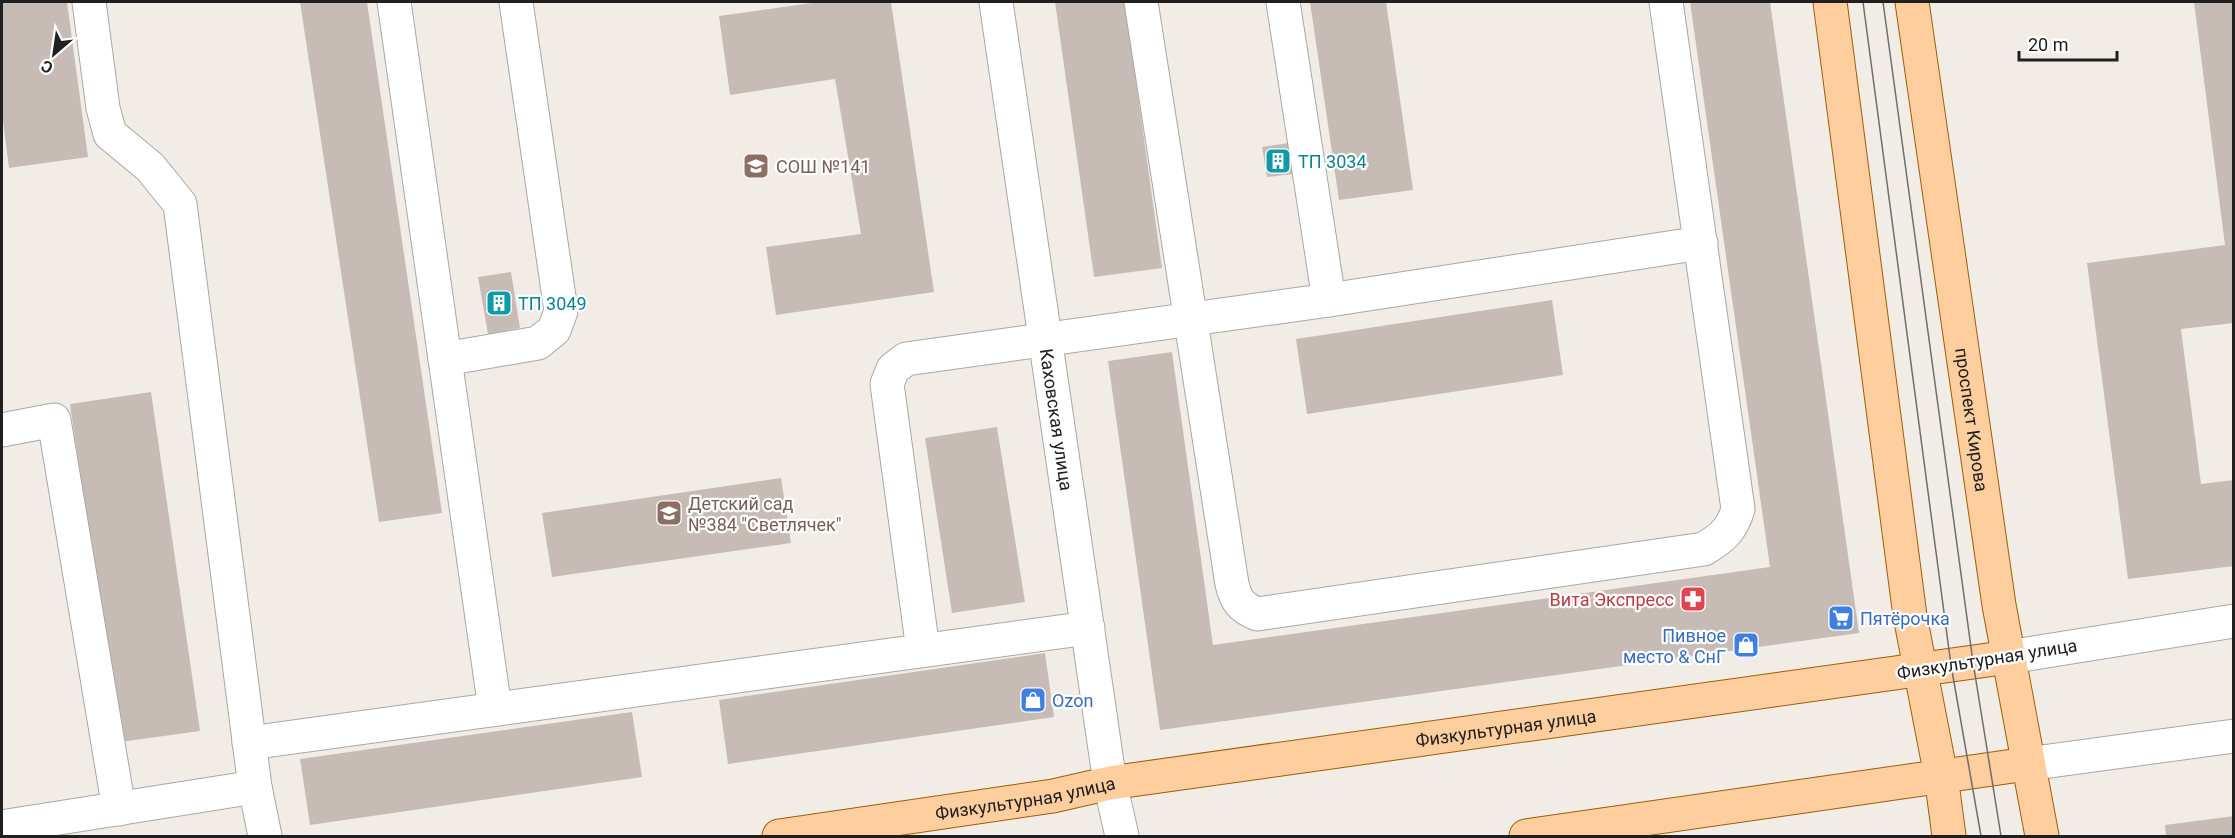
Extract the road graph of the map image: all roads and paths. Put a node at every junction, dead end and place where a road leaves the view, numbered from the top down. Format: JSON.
{"nodes":[{"id":1,"x":88,"y":2,"type":"edge"},
{"id":2,"x":394,"y":2,"type":"edge"},
{"id":3,"x":516,"y":2,"type":"edge"},
{"id":4,"x":996,"y":2,"type":"edge"},
{"id":5,"x":1141,"y":2,"type":"edge"},
{"id":6,"x":1283,"y":2,"type":"edge"},
{"id":7,"x":1666,"y":2,"type":"edge"},
{"id":8,"x":1830,"y":2,"type":"edge"},
{"id":9,"x":1912,"y":2,"type":"edge"},
{"id":10,"x":1701,"y":243,"type":"junction"},
{"id":11,"x":1329,"y":300,"type":"junction"},
{"id":12,"x":1191,"y":319,"type":"junction"},
{"id":13,"x":1045,"y":338,"type":"junction"},
{"id":14,"x":445,"y":359,"type":"junction"},
{"id":15,"x":2,"y":430,"type":"edge"},
{"id":16,"x":2234,"y":621,"type":"edge"},
{"id":17,"x":1088,"y":628,"type":"junction"},
{"id":18,"x":923,"y":651,"type":"junction"},
{"id":19,"x":2009,"y":657,"type":"junction"},
{"id":20,"x":1920,"y":670,"type":"junction"},
{"id":21,"x":495,"y":709,"type":"junction"},
{"id":22,"x":2234,"y":736,"type":"edge"},
{"id":23,"x":249,"y":743,"type":"junction"},
{"id":24,"x":2027,"y":764,"type":"junction"},
{"id":25,"x":1941,"y":776,"type":"junction"},
{"id":26,"x":1110,"y":783,"type":"junction"},
{"id":27,"x":255,"y":787,"type":"junction"},
{"id":28,"x":119,"y":809,"type":"junction"},
{"id":29,"x":2,"y":827,"type":"edge"},
{"id":30,"x":265,"y":837,"type":"edge"},
{"id":31,"x":779,"y":837,"type":"edge"},
{"id":32,"x":1122,"y":837,"type":"edge"},
{"id":33,"x":1526,"y":837,"type":"edge"},
{"id":34,"x":1949,"y":837,"type":"edge"},
{"id":35,"x":2042,"y":837,"type":"edge"}],
"edges":[{"from":1,"to":23,"type":"street"},
{"from":2,"to":14,"type":"street"},
{"from":3,"to":14,"type":"street"},
{"from":4,"to":13,"type":"street","name":"Каховская улица"},
{"from":5,"to":12,"type":"street"},
{"from":6,"to":11,"type":"street"},
{"from":7,"to":10,"type":"street"},
{"from":8,"to":20,"type":"main road"},
{"from":9,"to":19,"type":"main road","name":"проспект Кирова"},
{"from":10,"to":11,"type":"street"},
{"from":10,"to":12,"type":"street"},
{"from":11,"to":12,"type":"street"},
{"from":12,"to":13,"type":"street"},
{"from":13,"to":17,"type":"street","name":"Каховская улица"},
{"from":13,"to":18,"type":"street"},
{"from":14,"to":21,"type":"street"},
{"from":15,"to":28,"type":"street"},
{"from":16,"to":19,"type":"street","name":"Физкультурная улица"},
{"from":17,"to":18,"type":"street"},
{"from":17,"to":26,"type":"street","name":"Каховская улица"},
{"from":18,"to":21,"type":"street"},
{"from":19,"to":20,"type":"main road","name":"Физкультурная улица"},
{"from":19,"to":24,"type":"main road","name":"проспект Кирова"},
{"from":20,"to":25,"type":"main road"},
{"from":20,"to":26,"type":"main road","name":"Физкультурная улица"},
{"from":21,"to":23,"type":"street"},
{"from":22,"to":24,"type":"street"},
{"from":23,"to":27,"type":"street"},
{"from":24,"to":25,"type":"main road"},
{"from":24,"to":35,"type":"main road","name":"проспект Кирова"},
{"from":25,"to":33,"type":"main road"},
{"from":25,"to":34,"type":"main road"},
{"from":26,"to":31,"type":"main road","name":"Физкультурная улица"},
{"from":26,"to":32,"type":"street","name":"Каховская улица"},
{"from":27,"to":28,"type":"street"},
{"from":27,"to":30,"type":"street"},
{"from":28,"to":29,"type":"street"}]}
